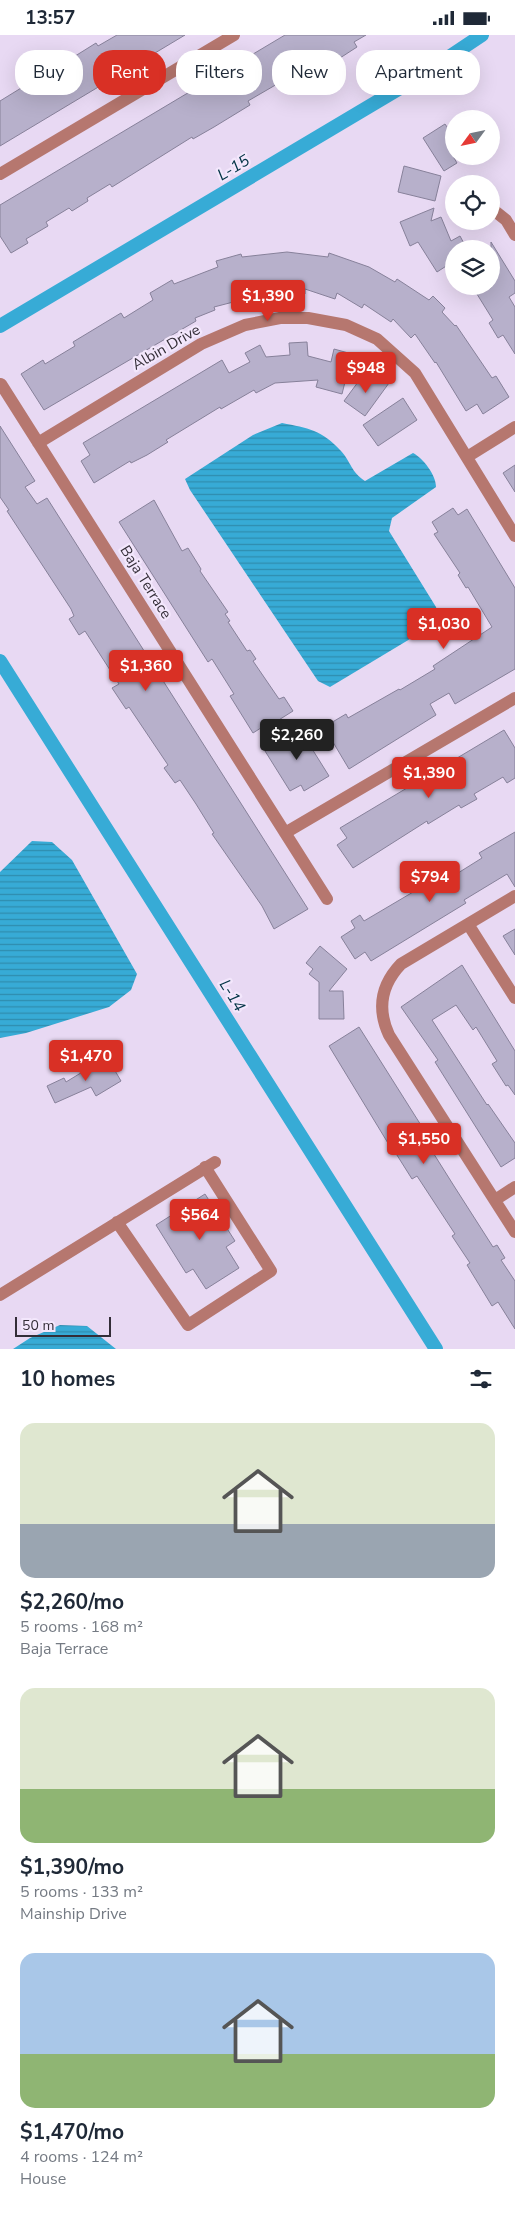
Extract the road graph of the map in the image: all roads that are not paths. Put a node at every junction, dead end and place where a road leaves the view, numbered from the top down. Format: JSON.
{"nodes":[{"id":1,"x":234,"y":35,"type":"edge"},
{"id":2,"x":0,"y":174,"type":"edge"},
{"id":3,"x":500,"y":215,"type":"edge"},
{"id":4,"x":515,"y":235,"type":"edge"},
{"id":5,"x":0,"y":385,"type":"edge"},
{"id":6,"x":515,"y":427,"type":"edge"},
{"id":7,"x":38,"y":443,"type":"junction"},
{"id":8,"x":467,"y":457,"type":"junction"},
{"id":9,"x":515,"y":536,"type":"edge"},
{"id":10,"x":515,"y":698,"type":"edge"},
{"id":11,"x":285,"y":833,"type":"junction"},
{"id":12,"x":515,"y":896,"type":"edge"},
{"id":13,"x":328,"y":899,"type":"dead end"},
{"id":14,"x":468,"y":924,"type":"junction"},
{"id":15,"x":515,"y":998,"type":"edge"},
{"id":16,"x":515,"y":1187,"type":"edge"},
{"id":17,"x":495,"y":1200,"type":"junction"},
{"id":18,"x":118,"y":1222,"type":"junction"},
{"id":19,"x":515,"y":1232,"type":"edge"},
{"id":20,"x":0,"y":1295,"type":"edge"}],
"edges":[{"from":1,"to":2,"type":"street"},
{"from":3,"to":4,"type":"street"},
{"from":5,"to":7,"type":"street","name":"Baja Terrace"},
{"from":6,"to":8,"type":"street"},
{"from":7,"to":8,"type":"street","name":"Albin Drive"},
{"from":7,"to":11,"type":"street","name":"Baja Terrace"},
{"from":8,"to":9,"type":"street","name":"Albin Drive"},
{"from":10,"to":11,"type":"street"},
{"from":11,"to":13,"type":"street","name":"Baja Terrace"},
{"from":12,"to":14,"type":"street"},
{"from":14,"to":15,"type":"street"},
{"from":14,"to":17,"type":"street"},
{"from":16,"to":17,"type":"street"},
{"from":17,"to":19,"type":"street"},
{"from":18,"to":18,"type":"street"},
{"from":18,"to":20,"type":"street"}]}
